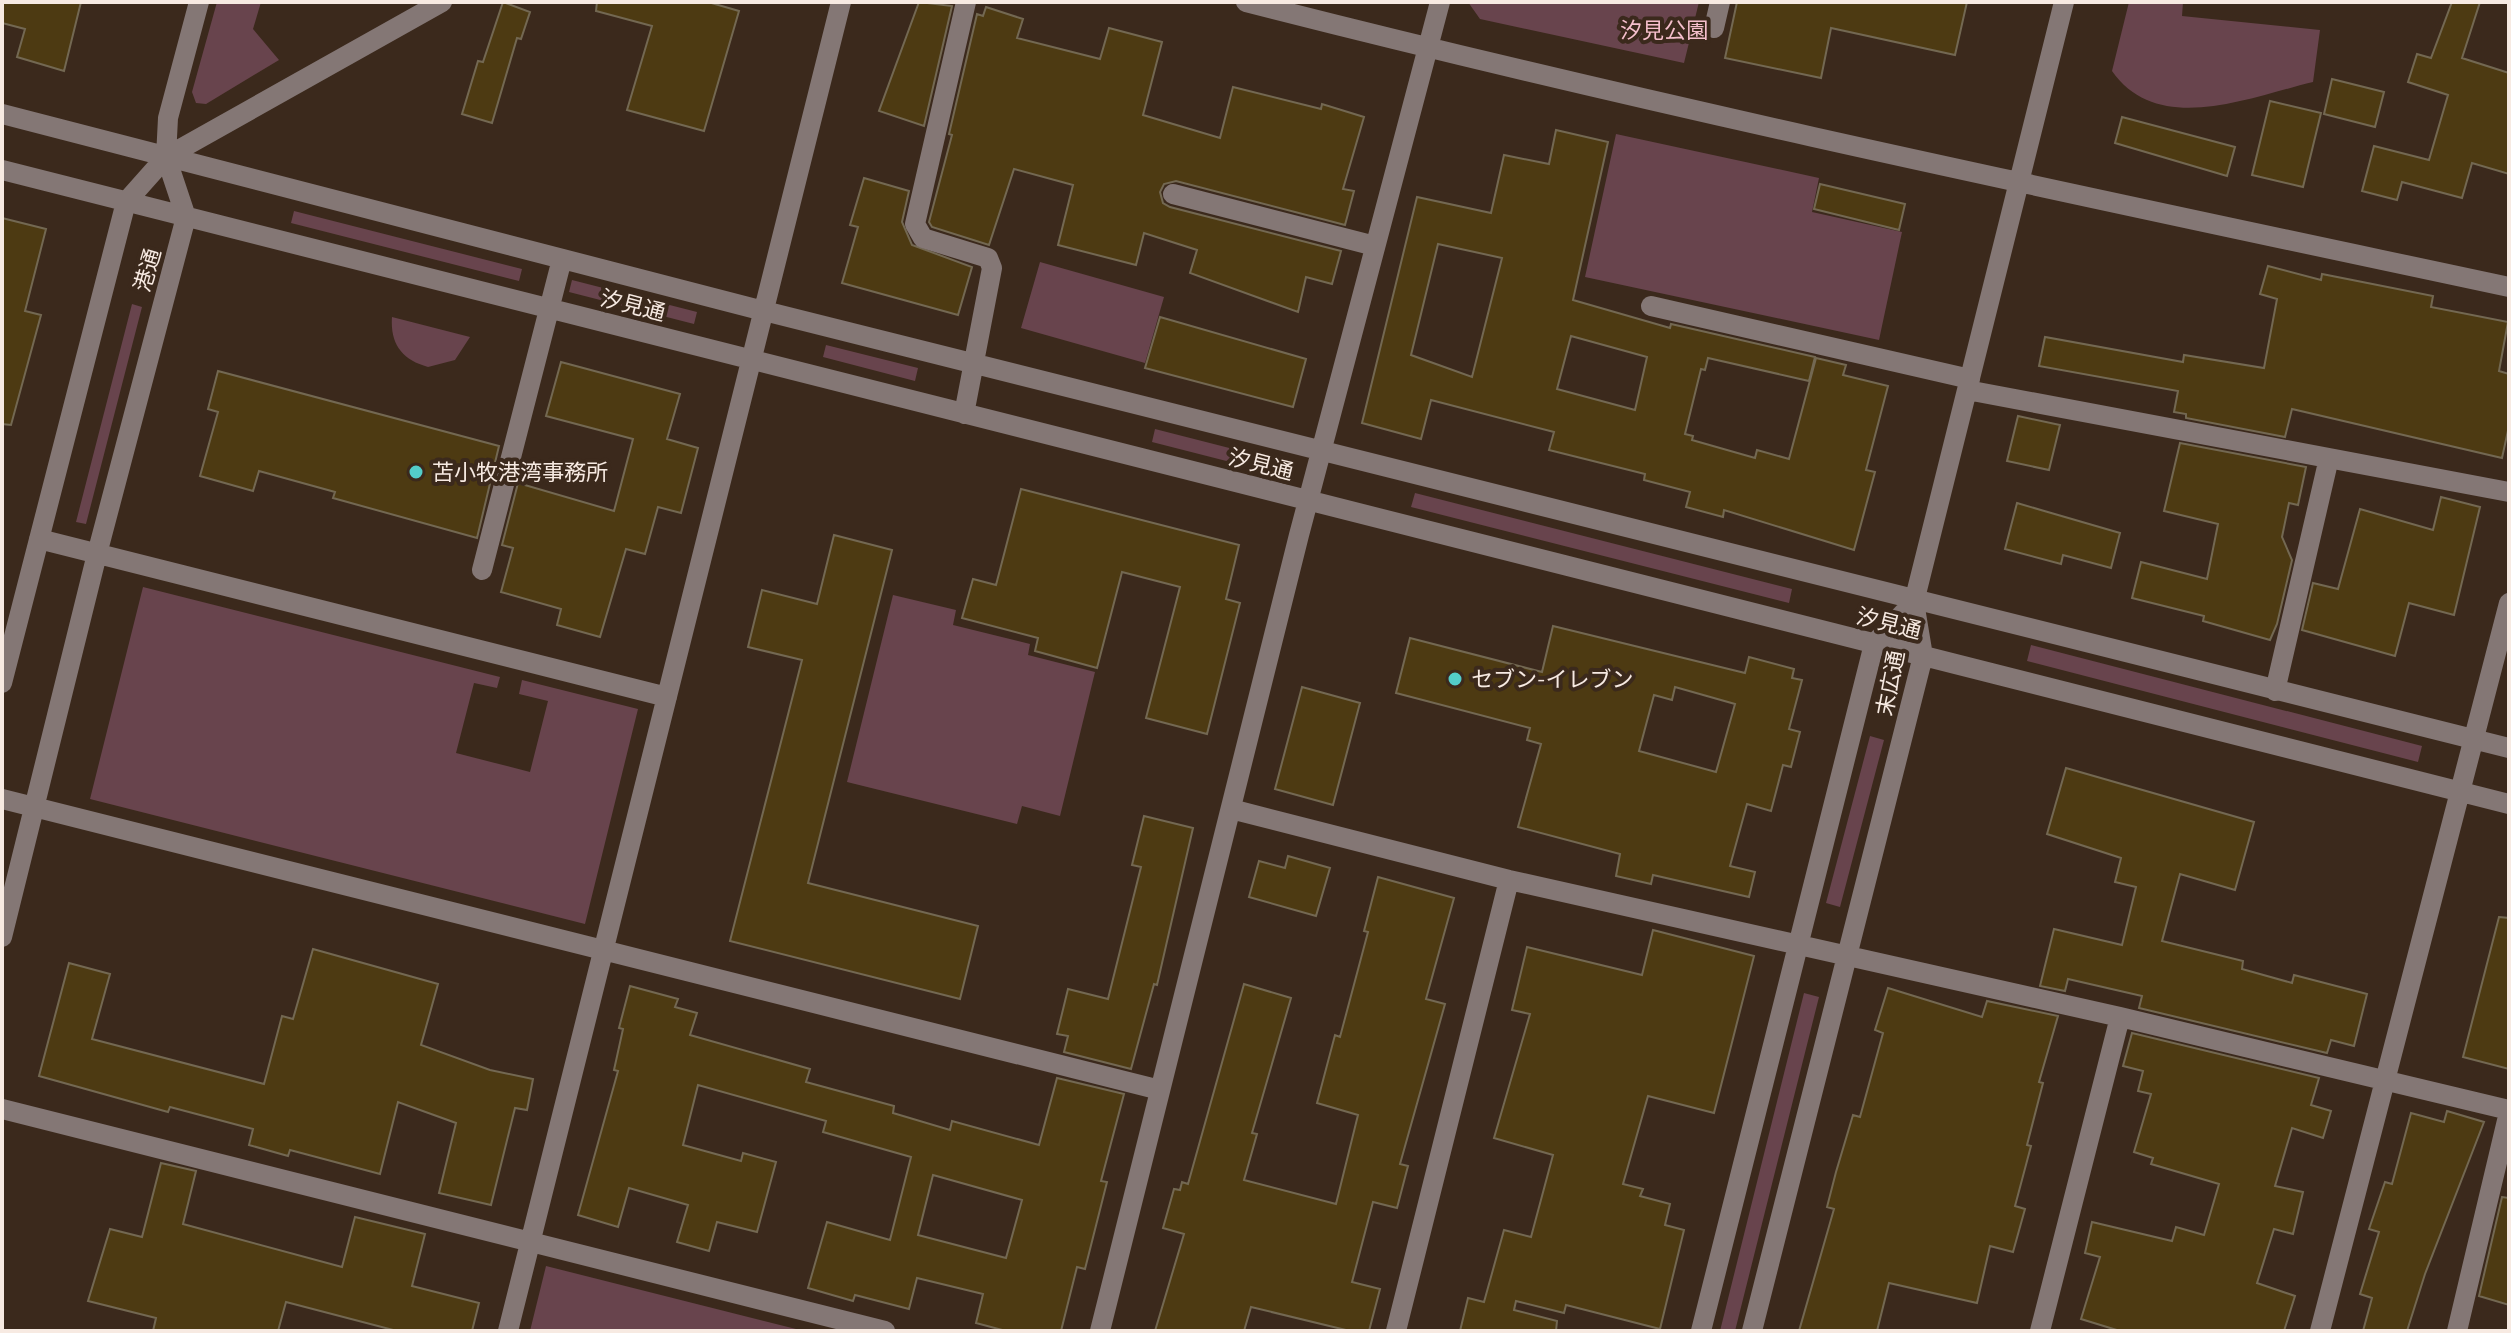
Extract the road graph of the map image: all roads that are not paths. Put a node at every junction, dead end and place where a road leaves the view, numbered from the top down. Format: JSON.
{"nodes":[{"id":1,"x":199,"y":2,"type":"edge"},
{"id":2,"x":442,"y":2,"type":"edge"},
{"id":3,"x":841,"y":2,"type":"edge"},
{"id":4,"x":966,"y":2,"type":"edge"},
{"id":5,"x":1246,"y":2,"type":"edge"},
{"id":6,"x":1440,"y":2,"type":"edge"},
{"id":7,"x":1720,"y":2,"type":"edge"},
{"id":8,"x":2064,"y":2,"type":"edge"},
{"id":9,"x":1714,"y":28,"type":"dead end"},
{"id":10,"x":1428,"y":48,"type":"junction"},
{"id":11,"x":2,"y":114,"type":"edge"},
{"id":12,"x":166,"y":157,"type":"junction"},
{"id":13,"x":2,"y":170,"type":"edge"},
{"id":14,"x":2019,"y":182,"type":"junction"},
{"id":15,"x":1173,"y":194,"type":"dead end"},
{"id":16,"x":126,"y":202,"type":"junction"},
{"id":17,"x":186,"y":217,"type":"junction"},
{"id":18,"x":1375,"y":246,"type":"junction"},
{"id":19,"x":562,"y":259,"type":"junction"},
{"id":20,"x":2509,"y":287,"type":"edge"},
{"id":21,"x":1651,"y":306,"type":"dead end"},
{"id":22,"x":548,"y":309,"type":"junction"},
{"id":23,"x":764,"y":311,"type":"junction"},
{"id":24,"x":751,"y":360,"type":"junction"},
{"id":25,"x":974,"y":363,"type":"junction"},
{"id":26,"x":1968,"y":384,"type":"junction"},
{"id":27,"x":964,"y":414,"type":"junction"},
{"id":28,"x":1322,"y":450,"type":"junction"},
{"id":29,"x":2329,"y":458,"type":"junction"},
{"id":30,"x":2509,"y":492,"type":"edge"},
{"id":31,"x":1308,"y":501,"type":"junction"},
{"id":32,"x":39,"y":539,"type":"junction"},
{"id":33,"x":97,"y":554,"type":"junction"},
{"id":34,"x":482,"y":570,"type":"dead end"},
{"id":35,"x":1914,"y":602,"type":"junction"},
{"id":36,"x":2509,"y":603,"type":"edge"},
{"id":37,"x":1874,"y":644,"type":"junction"},
{"id":38,"x":1923,"y":656,"type":"junction"},
{"id":39,"x":2,"y":683,"type":"edge"},
{"id":40,"x":2275,"y":691,"type":"junction"},
{"id":41,"x":667,"y":697,"type":"junction"},
{"id":42,"x":2476,"y":740,"type":"junction"},
{"id":43,"x":2509,"y":748,"type":"edge"},
{"id":44,"x":2462,"y":792,"type":"junction"},
{"id":45,"x":2,"y":799,"type":"edge"},
{"id":46,"x":2509,"y":804,"type":"edge"},
{"id":47,"x":34,"y":807,"type":"junction"},
{"id":48,"x":1231,"y":809,"type":"junction"},
{"id":49,"x":1509,"y":880,"type":"junction"},
{"id":50,"x":2,"y":937,"type":"edge"},
{"id":51,"x":1799,"y":945,"type":"junction"},
{"id":52,"x":603,"y":950,"type":"junction"},
{"id":53,"x":1848,"y":956,"type":"junction"},
{"id":54,"x":2120,"y":1017,"type":"junction"},
{"id":55,"x":2386,"y":1079,"type":"junction"},
{"id":56,"x":1160,"y":1090,"type":"junction"},
{"id":57,"x":2,"y":1109,"type":"edge"},
{"id":58,"x":2509,"y":1111,"type":"edge"},
{"id":59,"x":530,"y":1242,"type":"junction"},
{"id":60,"x":508,"y":1331,"type":"edge"},
{"id":61,"x":885,"y":1331,"type":"edge"},
{"id":62,"x":1100,"y":1331,"type":"edge"},
{"id":63,"x":1396,"y":1331,"type":"edge"},
{"id":64,"x":1701,"y":1331,"type":"edge"},
{"id":65,"x":1752,"y":1331,"type":"edge"},
{"id":66,"x":2040,"y":1331,"type":"edge"},
{"id":67,"x":2320,"y":1331,"type":"edge"},
{"id":68,"x":2457,"y":1331,"type":"edge"}],
"edges":[{"from":1,"to":12,"type":"street"},
{"from":2,"to":12,"type":"street","name":"港通"},
{"from":3,"to":23,"type":"street"},
{"from":4,"to":25,"type":"street"},
{"from":5,"to":10,"type":"street"},
{"from":6,"to":10,"type":"street"},
{"from":7,"to":9,"type":"street"},
{"from":8,"to":14,"type":"street"},
{"from":10,"to":14,"type":"street"},
{"from":10,"to":18,"type":"street"},
{"from":11,"to":12,"type":"street","name":"汐見通"},
{"from":12,"to":16,"type":"street","name":"港通"},
{"from":12,"to":17,"type":"street"},
{"from":12,"to":19,"type":"street","name":"汐見通"},
{"from":13,"to":16,"type":"street","name":"汐見通"},
{"from":14,"to":20,"type":"street"},
{"from":14,"to":26,"type":"street"},
{"from":15,"to":18,"type":"street"},
{"from":16,"to":17,"type":"street","name":"汐見通"},
{"from":16,"to":32,"type":"street","name":"港通"},
{"from":17,"to":22,"type":"street","name":"汐見通"},
{"from":17,"to":33,"type":"street","name":"港通"},
{"from":18,"to":28,"type":"street"},
{"from":19,"to":22,"type":"street"},
{"from":19,"to":23,"type":"street","name":"汐見通"},
{"from":21,"to":26,"type":"street"},
{"from":22,"to":24,"type":"street","name":"汐見通"},
{"from":22,"to":34,"type":"street"},
{"from":23,"to":24,"type":"street"},
{"from":23,"to":25,"type":"street","name":"汐見通"},
{"from":24,"to":27,"type":"street","name":"汐見通"},
{"from":24,"to":41,"type":"street"},
{"from":25,"to":27,"type":"street"},
{"from":25,"to":28,"type":"street","name":"汐見通"},
{"from":26,"to":29,"type":"street"},
{"from":26,"to":35,"type":"street"},
{"from":27,"to":31,"type":"street","name":"汐見通"},
{"from":28,"to":31,"type":"street"},
{"from":28,"to":35,"type":"street","name":"汐見通"},
{"from":29,"to":30,"type":"street"},
{"from":29,"to":40,"type":"street"},
{"from":31,"to":37,"type":"street","name":"汐見通"},
{"from":31,"to":48,"type":"street"},
{"from":32,"to":33,"type":"street"},
{"from":32,"to":39,"type":"street","name":"港通"},
{"from":33,"to":41,"type":"street"},
{"from":33,"to":47,"type":"street","name":"港通"},
{"from":35,"to":37,"type":"street","name":"末広通"},
{"from":35,"to":38,"type":"street","name":"末広通"},
{"from":35,"to":40,"type":"street","name":"汐見通"},
{"from":36,"to":42,"type":"street"},
{"from":37,"to":38,"type":"street","name":"汐見通"},
{"from":37,"to":51,"type":"street","name":"末広通"},
{"from":38,"to":44,"type":"street","name":"汐見通"},
{"from":38,"to":53,"type":"street","name":"末広通"},
{"from":40,"to":42,"type":"street","name":"汐見通"},
{"from":41,"to":52,"type":"street"},
{"from":42,"to":43,"type":"street","name":"汐見通"},
{"from":42,"to":44,"type":"street"},
{"from":44,"to":46,"type":"street","name":"汐見通"},
{"from":44,"to":55,"type":"street"},
{"from":45,"to":47,"type":"street"},
{"from":47,"to":50,"type":"street","name":"港通"},
{"from":47,"to":52,"type":"street"},
{"from":48,"to":49,"type":"street"},
{"from":48,"to":56,"type":"street"},
{"from":49,"to":51,"type":"street"},
{"from":49,"to":63,"type":"street"},
{"from":51,"to":53,"type":"street"},
{"from":51,"to":64,"type":"street","name":"末広通"},
{"from":52,"to":56,"type":"street"},
{"from":52,"to":59,"type":"street"},
{"from":53,"to":54,"type":"street"},
{"from":53,"to":65,"type":"street","name":"末広通"},
{"from":54,"to":55,"type":"street"},
{"from":54,"to":66,"type":"street"},
{"from":55,"to":58,"type":"street"},
{"from":55,"to":67,"type":"street"},
{"from":56,"to":62,"type":"street"},
{"from":57,"to":59,"type":"street"},
{"from":58,"to":68,"type":"street"},
{"from":59,"to":60,"type":"street"},
{"from":59,"to":61,"type":"street"}]}
